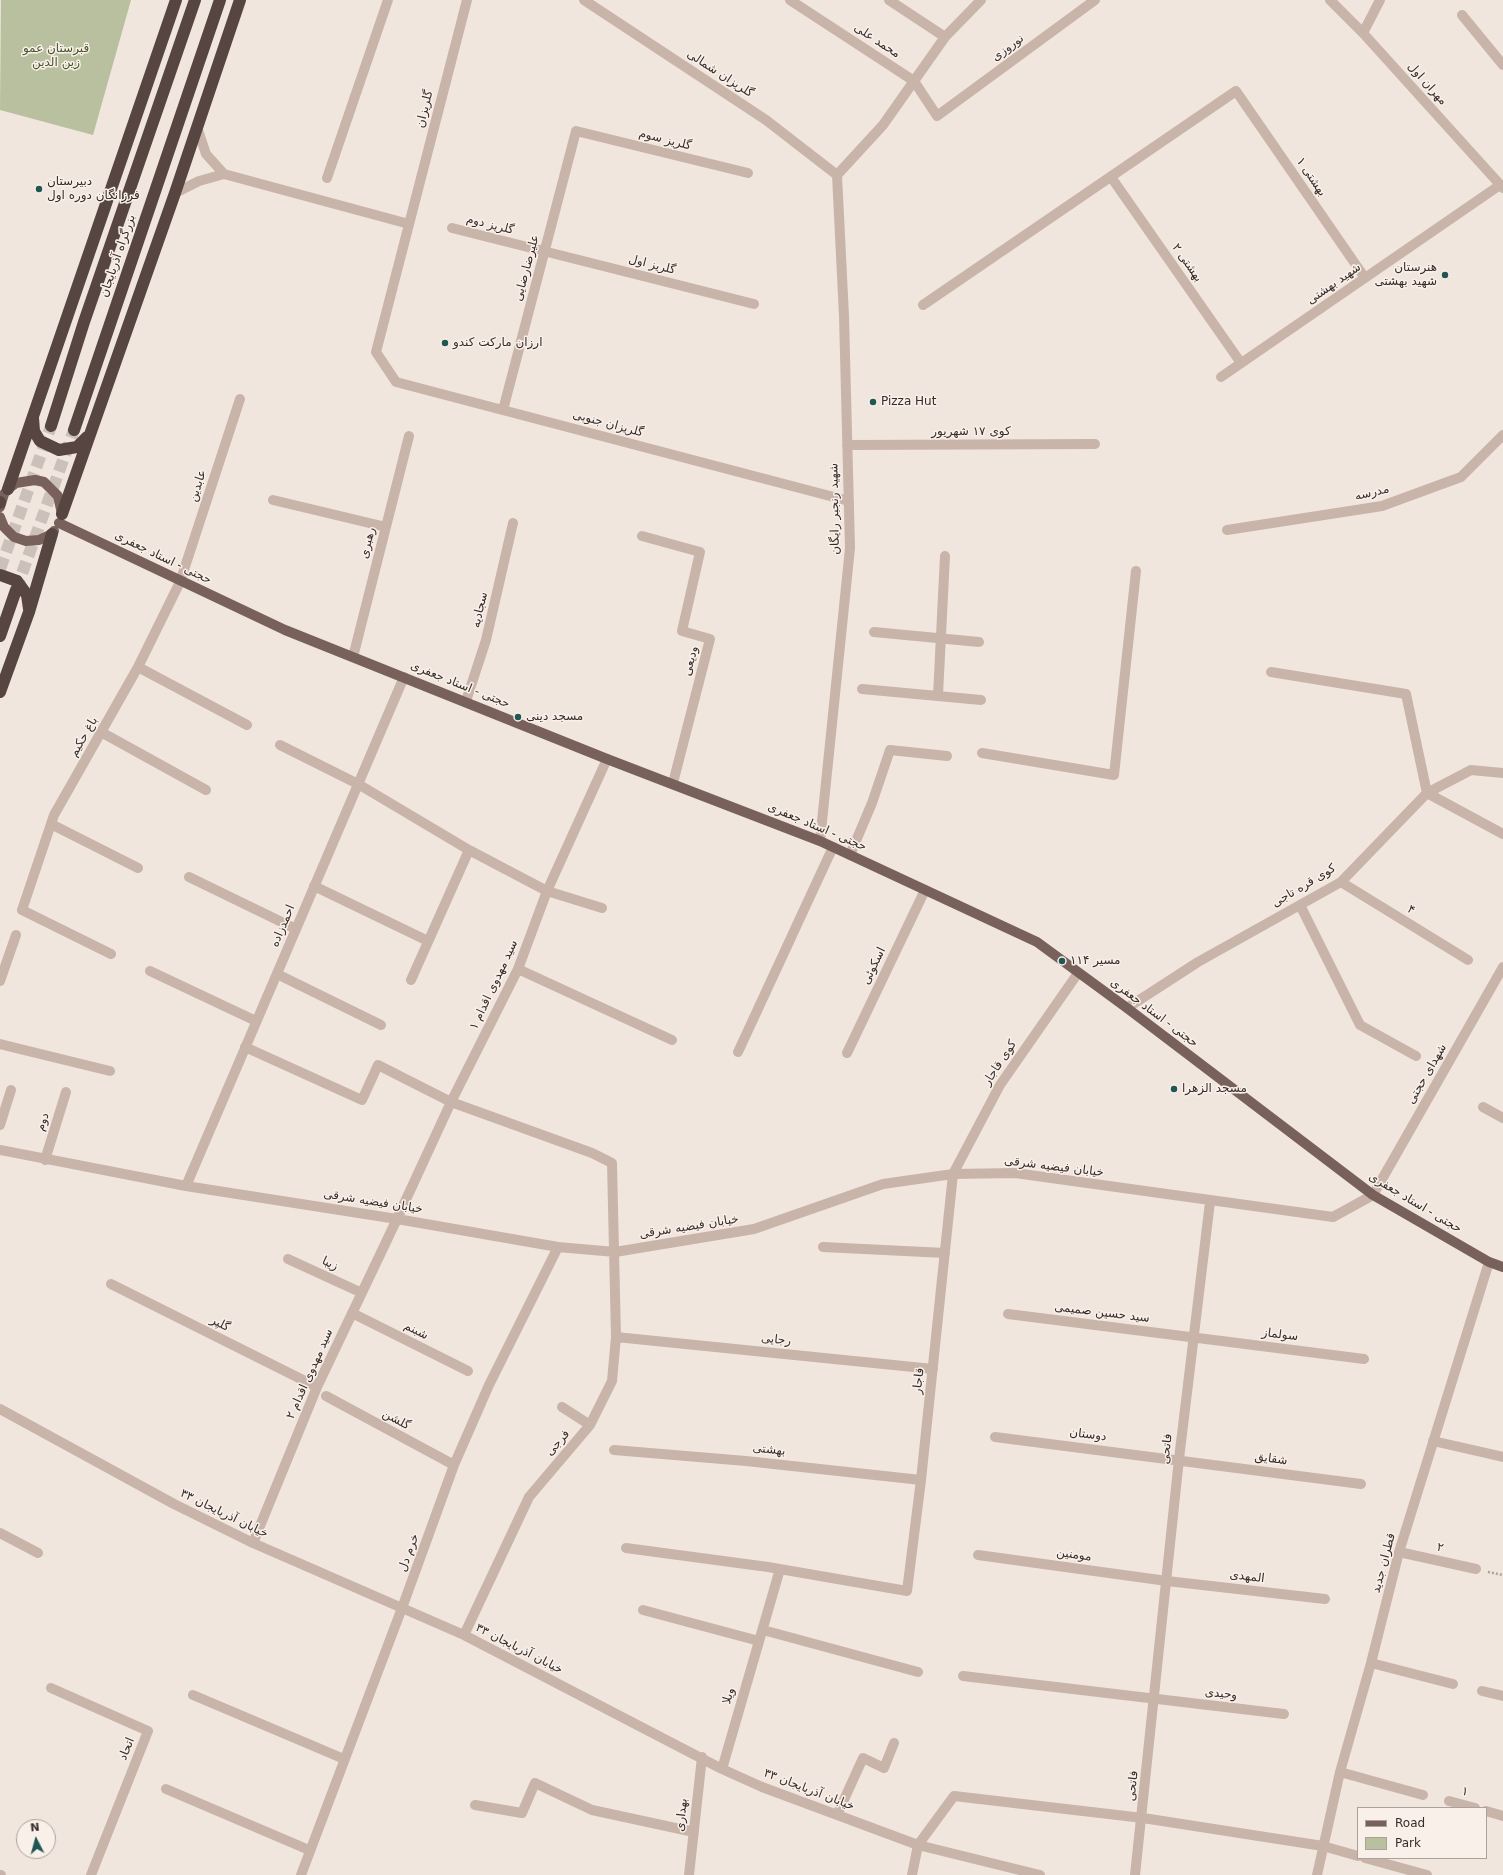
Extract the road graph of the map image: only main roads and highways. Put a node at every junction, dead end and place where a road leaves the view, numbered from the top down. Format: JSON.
{"nodes":[{"id":1,"x":176,"y":0,"type":"edge"},
{"id":2,"x":195,"y":0,"type":"edge"},
{"id":3,"x":220,"y":0,"type":"edge"},
{"id":4,"x":240,"y":0,"type":"edge"},
{"id":5,"x":33,"y":417,"type":"junction"},
{"id":6,"x":51,"y":426,"type":"tunnel mouth"},
{"id":7,"x":74,"y":430,"type":"tunnel mouth"},
{"id":8,"x":90,"y":432,"type":"junction"},
{"id":9,"x":2,"y":496,"type":"edge"},
{"id":10,"x":0,"y":507,"type":"edge"},
{"id":11,"x":0,"y":517,"type":"edge"},
{"id":12,"x":60,"y":519,"type":"junction"},
{"id":13,"x":52,"y":534,"type":"junction"},
{"id":14,"x":0,"y":575,"type":"edge"},
{"id":15,"x":16,"y":590,"type":"tunnel mouth"},
{"id":16,"x":29,"y":612,"type":"junction"},
{"id":17,"x":0,"y":636,"type":"edge"},
{"id":18,"x":0,"y":692,"type":"edge"},
{"id":19,"x":1503,"y":1267,"type":"edge"}],
"edges":[{"from":1,"to":5,"type":"highway"},
{"from":2,"to":6,"type":"highway","name":"بزرگراه آذربایجان"},
{"from":3,"to":7,"type":"highway","name":"بزرگراه آذربایجان"},
{"from":4,"to":8,"type":"highway"},
{"from":5,"to":8,"type":"highway"},
{"from":5,"to":9,"type":"highway"},
{"from":8,"to":12,"type":"highway"},
{"from":9,"to":10,"type":"main road"},
{"from":9,"to":12,"type":"main road"},
{"from":11,"to":13,"type":"main road"},
{"from":12,"to":13,"type":"main road"},
{"from":12,"to":19,"type":"main road","name":"حجتی - استاد جعفری"},
{"from":13,"to":16,"type":"highway"},
{"from":14,"to":16,"type":"highway"},
{"from":15,"to":17,"type":"highway"},
{"from":16,"to":18,"type":"highway"}]}
